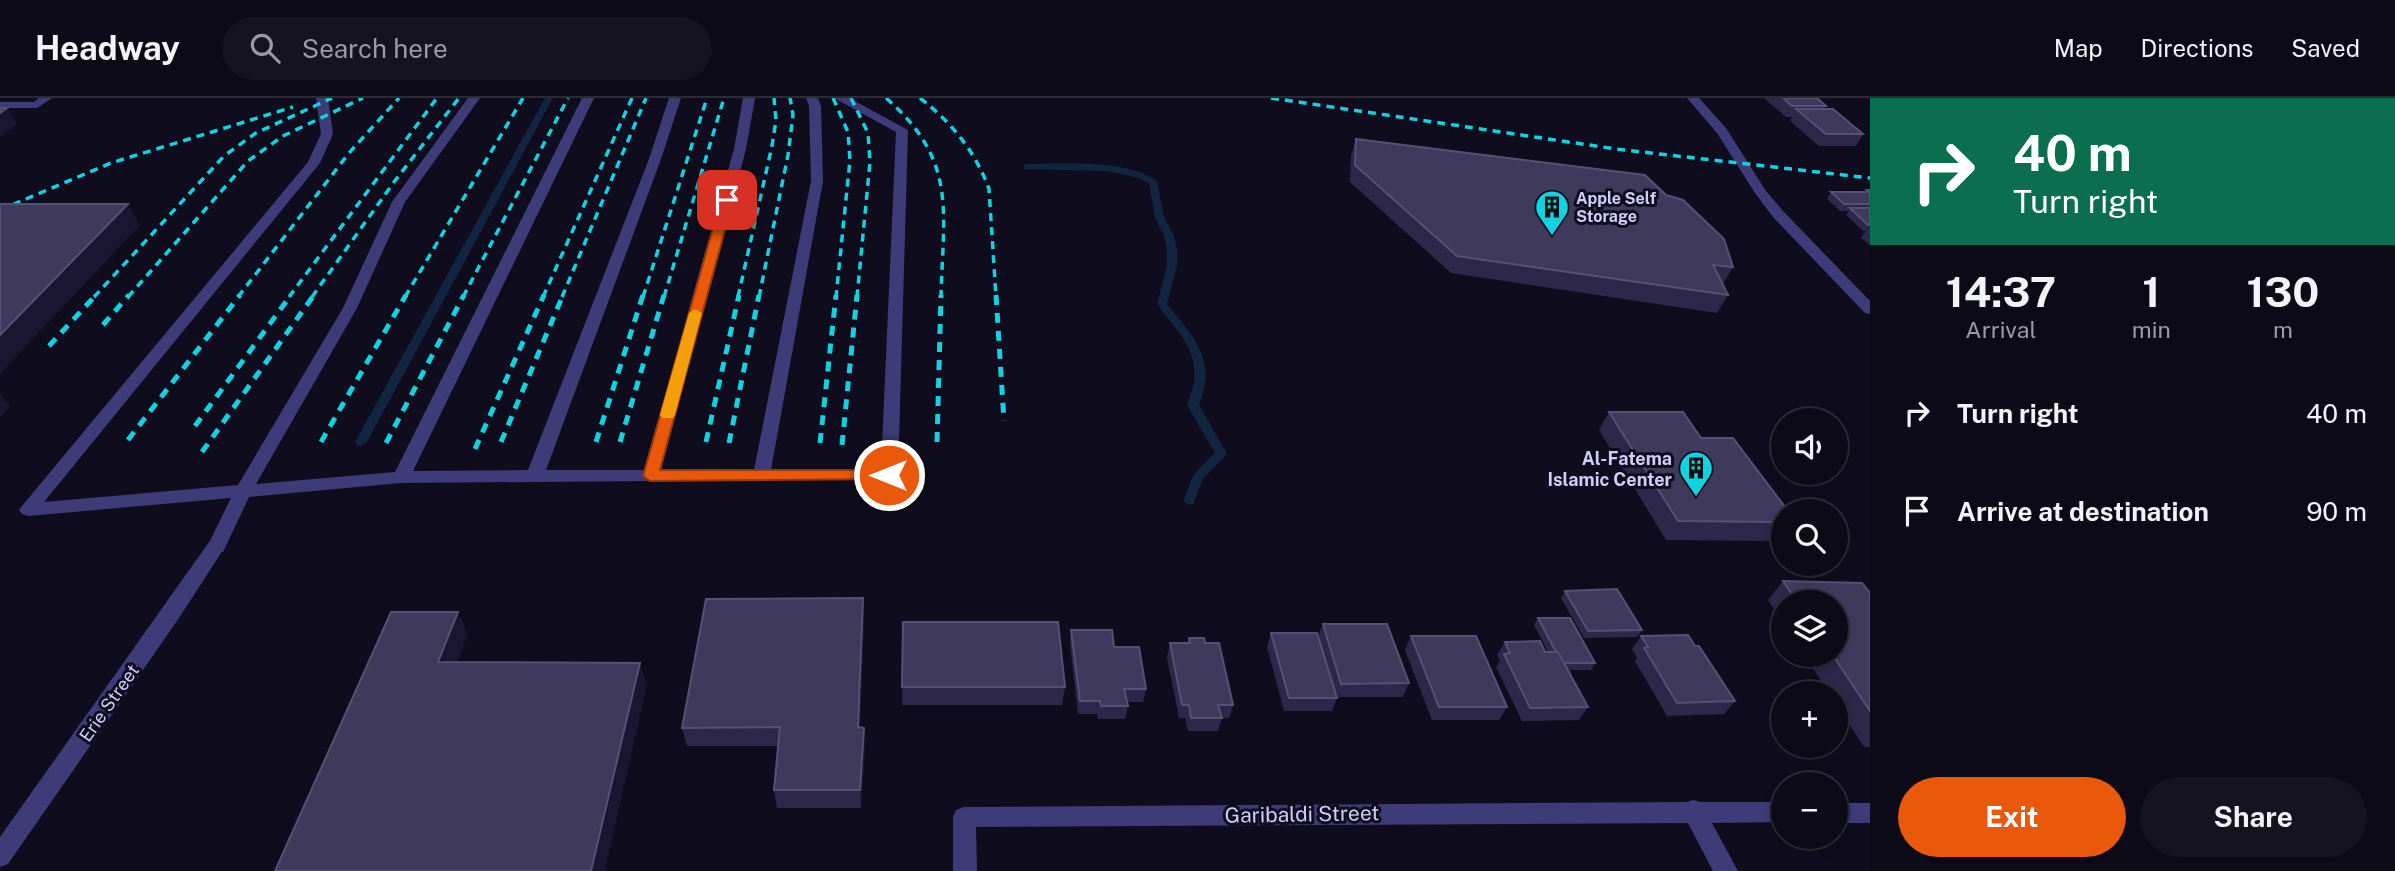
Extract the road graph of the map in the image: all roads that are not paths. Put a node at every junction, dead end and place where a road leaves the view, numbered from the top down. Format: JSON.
{"nodes":[{"id":1,"x":46,"y":98,"type":"edge"},
{"id":2,"x":322,"y":98,"type":"edge"},
{"id":3,"x":474,"y":98,"type":"edge"},
{"id":4,"x":588,"y":98,"type":"edge"},
{"id":5,"x":675,"y":98,"type":"edge"},
{"id":6,"x":749,"y":98,"type":"edge"},
{"id":7,"x":812,"y":98,"type":"edge"},
{"id":8,"x":840,"y":98,"type":"edge"},
{"id":9,"x":1693,"y":98,"type":"edge"},
{"id":10,"x":0,"y":105,"type":"edge"},
{"id":11,"x":1870,"y":310,"type":"edge"},
{"id":12,"x":536,"y":476,"type":"junction"},
{"id":13,"x":650,"y":476,"type":"junction"},
{"id":14,"x":761,"y":476,"type":"junction"},
{"id":15,"x":401,"y":477,"type":"junction"},
{"id":16,"x":242,"y":493,"type":"junction"},
{"id":17,"x":1693,"y":810,"type":"junction"},
{"id":18,"x":1771,"y":812,"type":"edge"},
{"id":19,"x":1848,"y":813,"type":"edge"},
{"id":20,"x":1870,"y":813,"type":"edge"},
{"id":21,"x":0,"y":856,"type":"edge"},
{"id":22,"x":965,"y":871,"type":"edge"},
{"id":23,"x":1726,"y":871,"type":"edge"}],
"edges":[{"from":1,"to":10,"type":"street"},
{"from":2,"to":16,"type":"street"},
{"from":3,"to":16,"type":"street","name":"Erie Street"},
{"from":4,"to":15,"type":"street"},
{"from":5,"to":12,"type":"street"},
{"from":6,"to":13,"type":"street"},
{"from":7,"to":14,"type":"street"},
{"from":8,"to":14,"type":"street"},
{"from":9,"to":11,"type":"street"},
{"from":12,"to":13,"type":"street"},
{"from":12,"to":15,"type":"street"},
{"from":13,"to":14,"type":"street"},
{"from":15,"to":16,"type":"street"},
{"from":16,"to":21,"type":"street","name":"Erie Street"},
{"from":17,"to":18,"type":"street"},
{"from":17,"to":22,"type":"street","name":"Garibaldi Street"},
{"from":17,"to":23,"type":"street"},
{"from":19,"to":20,"type":"street"}]}
